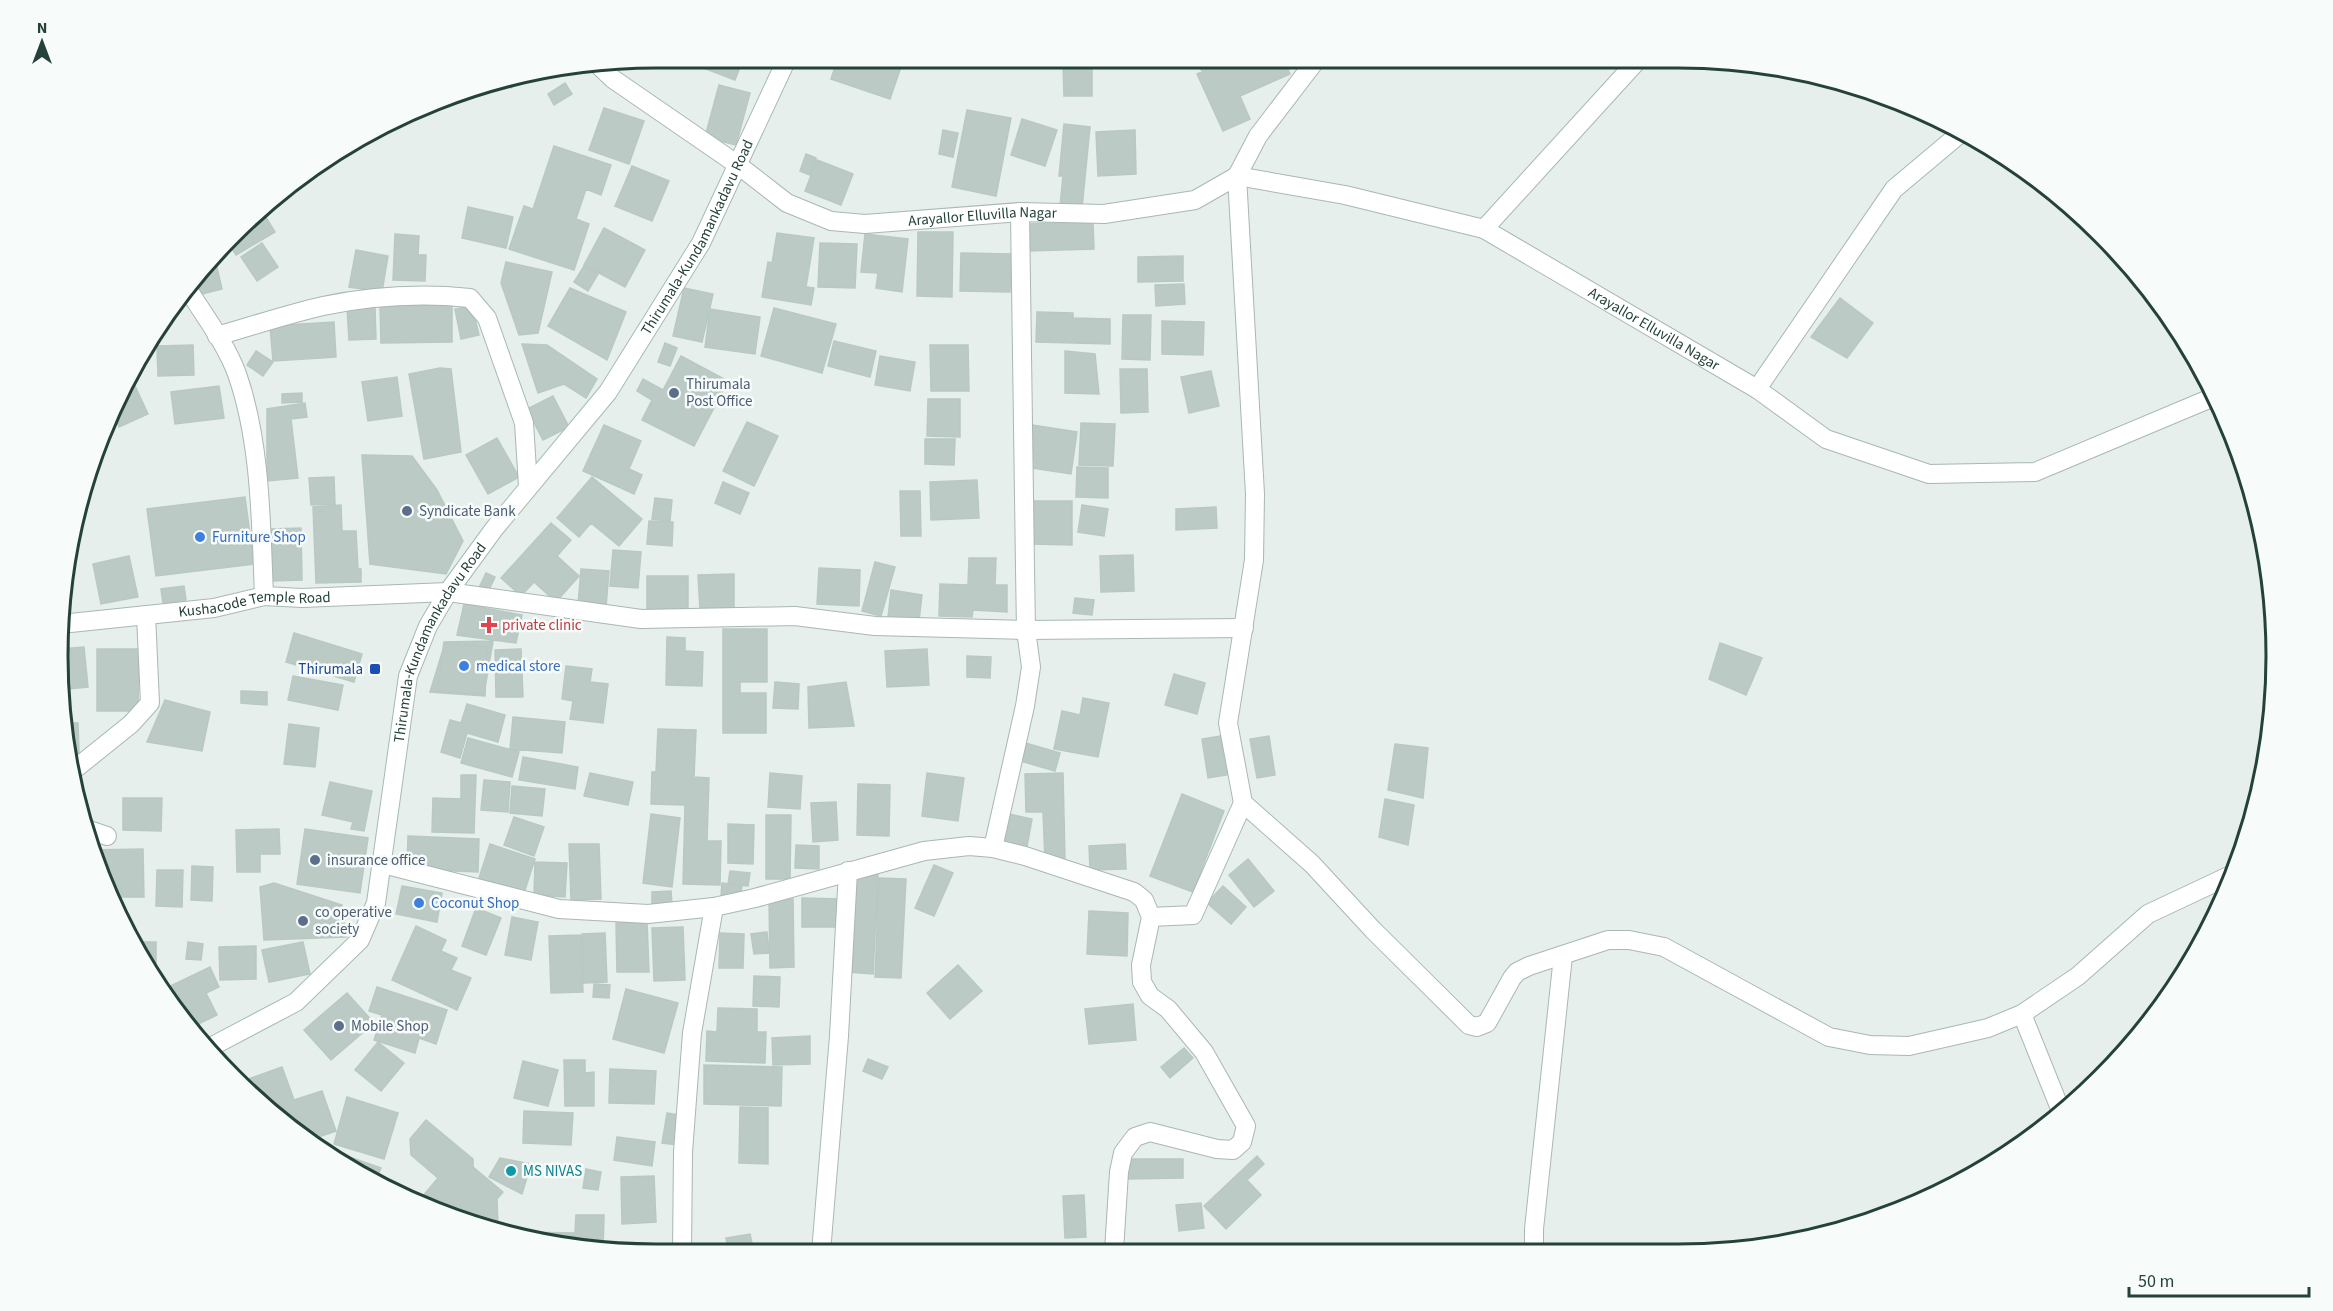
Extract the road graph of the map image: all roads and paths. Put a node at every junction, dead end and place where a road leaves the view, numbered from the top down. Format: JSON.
{"nodes":[{"id":1,"x":783,"y":68,"type":"edge"},
{"id":2,"x":1310,"y":68,"type":"edge"},
{"id":3,"x":1630,"y":68,"type":"edge"},
{"id":4,"x":604,"y":70,"type":"edge"},
{"id":5,"x":1956,"y":137,"type":"edge"},
{"id":6,"x":738,"y":165,"type":"junction"},
{"id":7,"x":1237,"y":176,"type":"junction"},
{"id":8,"x":1020,"y":212,"type":"junction"},
{"id":9,"x":1484,"y":229,"type":"junction"},
{"id":10,"x":191,"y":295,"type":"edge"},
{"id":11,"x":217,"y":336,"type":"junction"},
{"id":12,"x":1757,"y":389,"type":"junction"},
{"id":13,"x":2207,"y":400,"type":"edge"},
{"id":14,"x":528,"y":486,"type":"junction"},
{"id":15,"x":448,"y":592,"type":"junction"},
{"id":16,"x":264,"y":596,"type":"junction"},
{"id":17,"x":146,"y":615,"type":"junction"},
{"id":18,"x":69,"y":623,"type":"edge"},
{"id":19,"x":1244,"y":628,"type":"junction"},
{"id":20,"x":1026,"y":630,"type":"junction"},
{"id":21,"x":78,"y":765,"type":"edge"},
{"id":22,"x":1243,"y":803,"type":"junction"},
{"id":23,"x":95,"y":832,"type":"edge"},
{"id":24,"x":107,"y":836,"type":"dead end"},
{"id":25,"x":993,"y":848,"type":"junction"},
{"id":26,"x":383,"y":864,"type":"junction"},
{"id":27,"x":848,"y":871,"type":"junction"},
{"id":28,"x":2222,"y":879,"type":"edge"},
{"id":29,"x":714,"y":907,"type":"junction"},
{"id":30,"x":1151,"y":917,"type":"junction"},
{"id":31,"x":1563,"y":956,"type":"junction"},
{"id":32,"x":2022,"y":1014,"type":"junction"},
{"id":33,"x":215,"y":1045,"type":"edge"},
{"id":34,"x":2058,"y":1104,"type":"edge"},
{"id":35,"x":682,"y":1244,"type":"edge"},
{"id":36,"x":822,"y":1244,"type":"edge"},
{"id":37,"x":1115,"y":1244,"type":"edge"},
{"id":38,"x":1534,"y":1244,"type":"edge"}],
"edges":[{"from":1,"to":6,"type":"street","name":"Thirumala-Kundamankadavu Road"},
{"from":2,"to":7,"type":"street"},
{"from":3,"to":9,"type":"street"},
{"from":4,"to":6,"type":"street","name":"Arayallor Elluvilla Nagar"},
{"from":5,"to":12,"type":"street"},
{"from":6,"to":8,"type":"street","name":"Arayallor Elluvilla Nagar"},
{"from":6,"to":14,"type":"street","name":"Thirumala-Kundamankadavu Road"},
{"from":7,"to":8,"type":"street","name":"Arayallor Elluvilla Nagar"},
{"from":7,"to":9,"type":"street","name":"Arayallor Elluvilla Nagar"},
{"from":7,"to":19,"type":"street"},
{"from":8,"to":20,"type":"street"},
{"from":9,"to":12,"type":"street","name":"Arayallor Elluvilla Nagar"},
{"from":10,"to":11,"type":"street"},
{"from":11,"to":14,"type":"street"},
{"from":11,"to":16,"type":"street"},
{"from":12,"to":13,"type":"street","name":"Arayallor Elluvilla Nagar"},
{"from":14,"to":15,"type":"street","name":"Thirumala-Kundamankadavu Road"},
{"from":15,"to":16,"type":"street","name":"Kushacode Temple Road"},
{"from":15,"to":20,"type":"street","name":"Kushacode Temple Road"},
{"from":15,"to":26,"type":"street","name":"Thirumala-Kundamankadavu Road"},
{"from":16,"to":17,"type":"street","name":"Kushacode Temple Road"},
{"from":17,"to":18,"type":"street","name":"Kushacode Temple Road"},
{"from":17,"to":21,"type":"street"},
{"from":19,"to":20,"type":"street","name":"Kushacode Temple Road"},
{"from":19,"to":22,"type":"street"},
{"from":20,"to":25,"type":"street"},
{"from":22,"to":30,"type":"street"},
{"from":22,"to":31,"type":"street"},
{"from":23,"to":24,"type":"street"},
{"from":25,"to":27,"type":"street"},
{"from":25,"to":30,"type":"street"},
{"from":26,"to":29,"type":"street"},
{"from":26,"to":33,"type":"street","name":"Thirumala-Kundamankadavu Road"},
{"from":27,"to":29,"type":"street"},
{"from":27,"to":36,"type":"street"},
{"from":28,"to":32,"type":"street"},
{"from":29,"to":35,"type":"street"},
{"from":30,"to":37,"type":"street"},
{"from":31,"to":32,"type":"street"},
{"from":31,"to":38,"type":"street"},
{"from":32,"to":34,"type":"street"}]}
